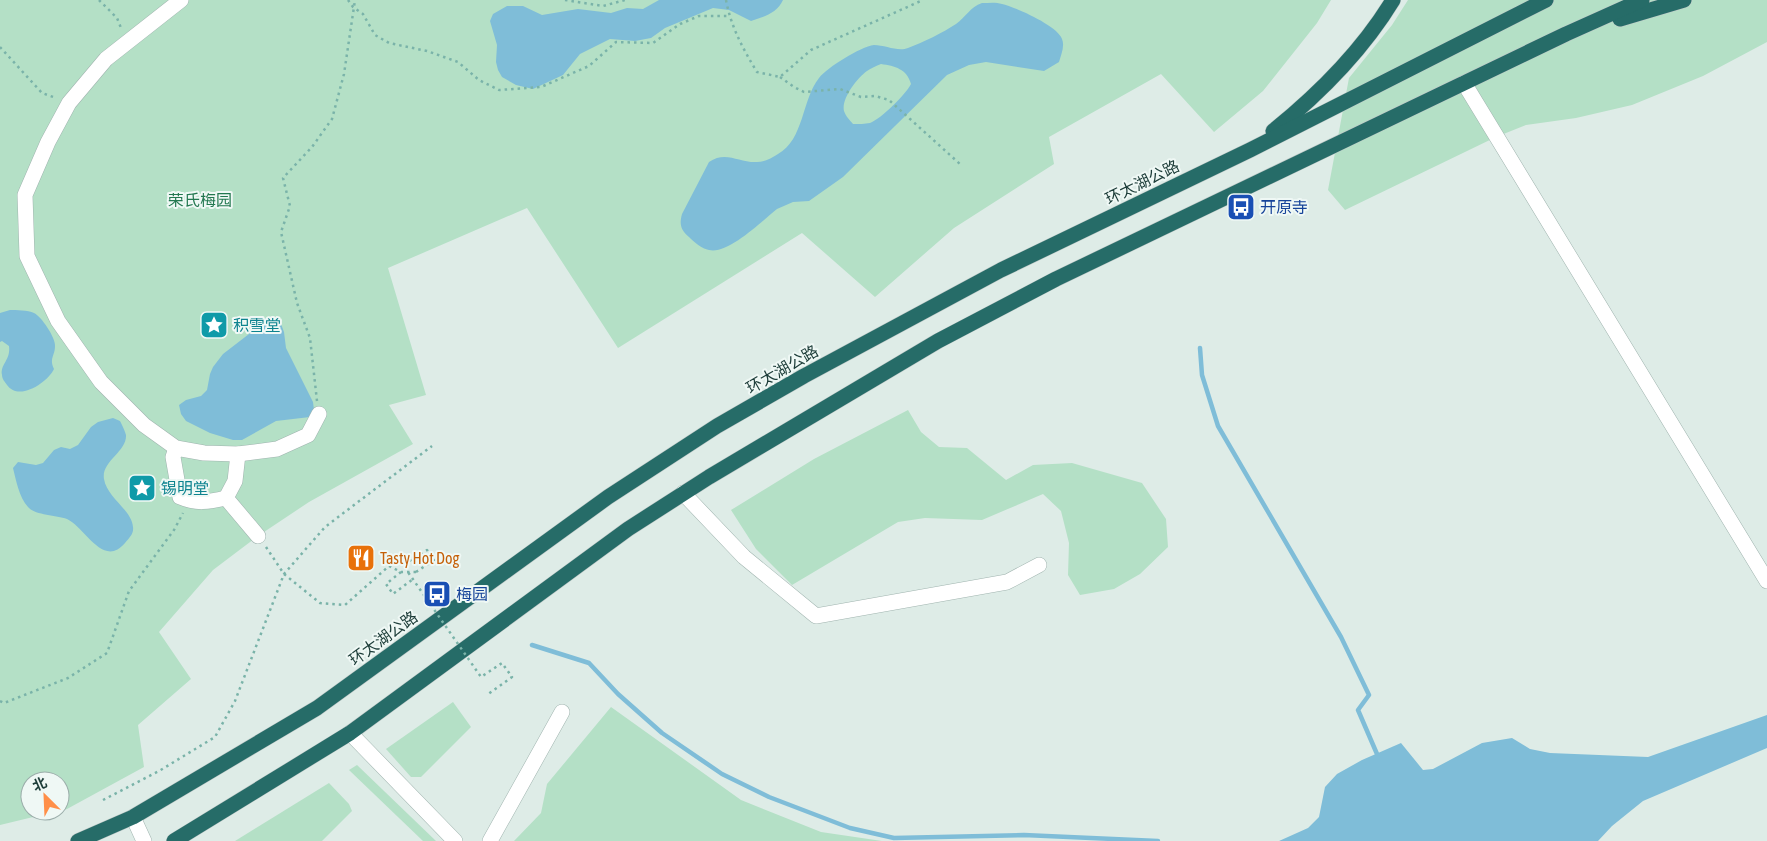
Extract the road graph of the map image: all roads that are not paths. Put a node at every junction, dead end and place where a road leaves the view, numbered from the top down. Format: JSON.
{"nodes":[{"id":1,"x":180,"y":0,"type":"edge"},
{"id":2,"x":1393,"y":0,"type":"edge"},
{"id":3,"x":1546,"y":0,"type":"edge"},
{"id":4,"x":1642,"y":0,"type":"edge"},
{"id":5,"x":1684,"y":0,"type":"edge"},
{"id":6,"x":1566,"y":34,"type":"junction"},
{"id":7,"x":1464,"y":83,"type":"junction"},
{"id":8,"x":1250,"y":150,"type":"junction"},
{"id":9,"x":319,"y":414,"type":"road end"},
{"id":10,"x":176,"y":448,"type":"junction"},
{"id":11,"x":238,"y":454,"type":"junction"},
{"id":12,"x":683,"y":493,"type":"junction"},
{"id":13,"x":226,"y":498,"type":"junction"},
{"id":14,"x":258,"y":536,"type":"road end"},
{"id":15,"x":1039,"y":565,"type":"dead end"},
{"id":16,"x":1767,"y":581,"type":"edge"},
{"id":17,"x":562,"y":712,"type":"dead end"},
{"id":18,"x":350,"y":733,"type":"junction"},
{"id":19,"x":132,"y":818,"type":"junction"},
{"id":20,"x":78,"y":841,"type":"edge"},
{"id":21,"x":144,"y":841,"type":"edge"},
{"id":22,"x":174,"y":841,"type":"edge"},
{"id":23,"x":455,"y":841,"type":"edge"},
{"id":24,"x":490,"y":841,"type":"edge"}],
"edges":[{"from":1,"to":10,"type":"street"},
{"from":2,"to":8,"type":"highway"},
{"from":3,"to":8,"type":"highway","name":"环太湖公路"},
{"from":4,"to":6,"type":"highway"},
{"from":5,"to":6,"type":"highway"},
{"from":6,"to":7,"type":"highway"},
{"from":7,"to":12,"type":"highway"},
{"from":7,"to":16,"type":"street"},
{"from":8,"to":19,"type":"highway","name":"环太湖公路"},
{"from":9,"to":11,"type":"street"},
{"from":10,"to":11,"type":"street"},
{"from":10,"to":13,"type":"street"},
{"from":11,"to":13,"type":"street"},
{"from":12,"to":15,"type":"street"},
{"from":12,"to":18,"type":"highway"},
{"from":13,"to":14,"type":"street"},
{"from":17,"to":24,"type":"street"},
{"from":18,"to":22,"type":"highway"},
{"from":18,"to":23,"type":"street"},
{"from":19,"to":20,"type":"highway","name":"环太湖公路"},
{"from":19,"to":21,"type":"street"}]}
